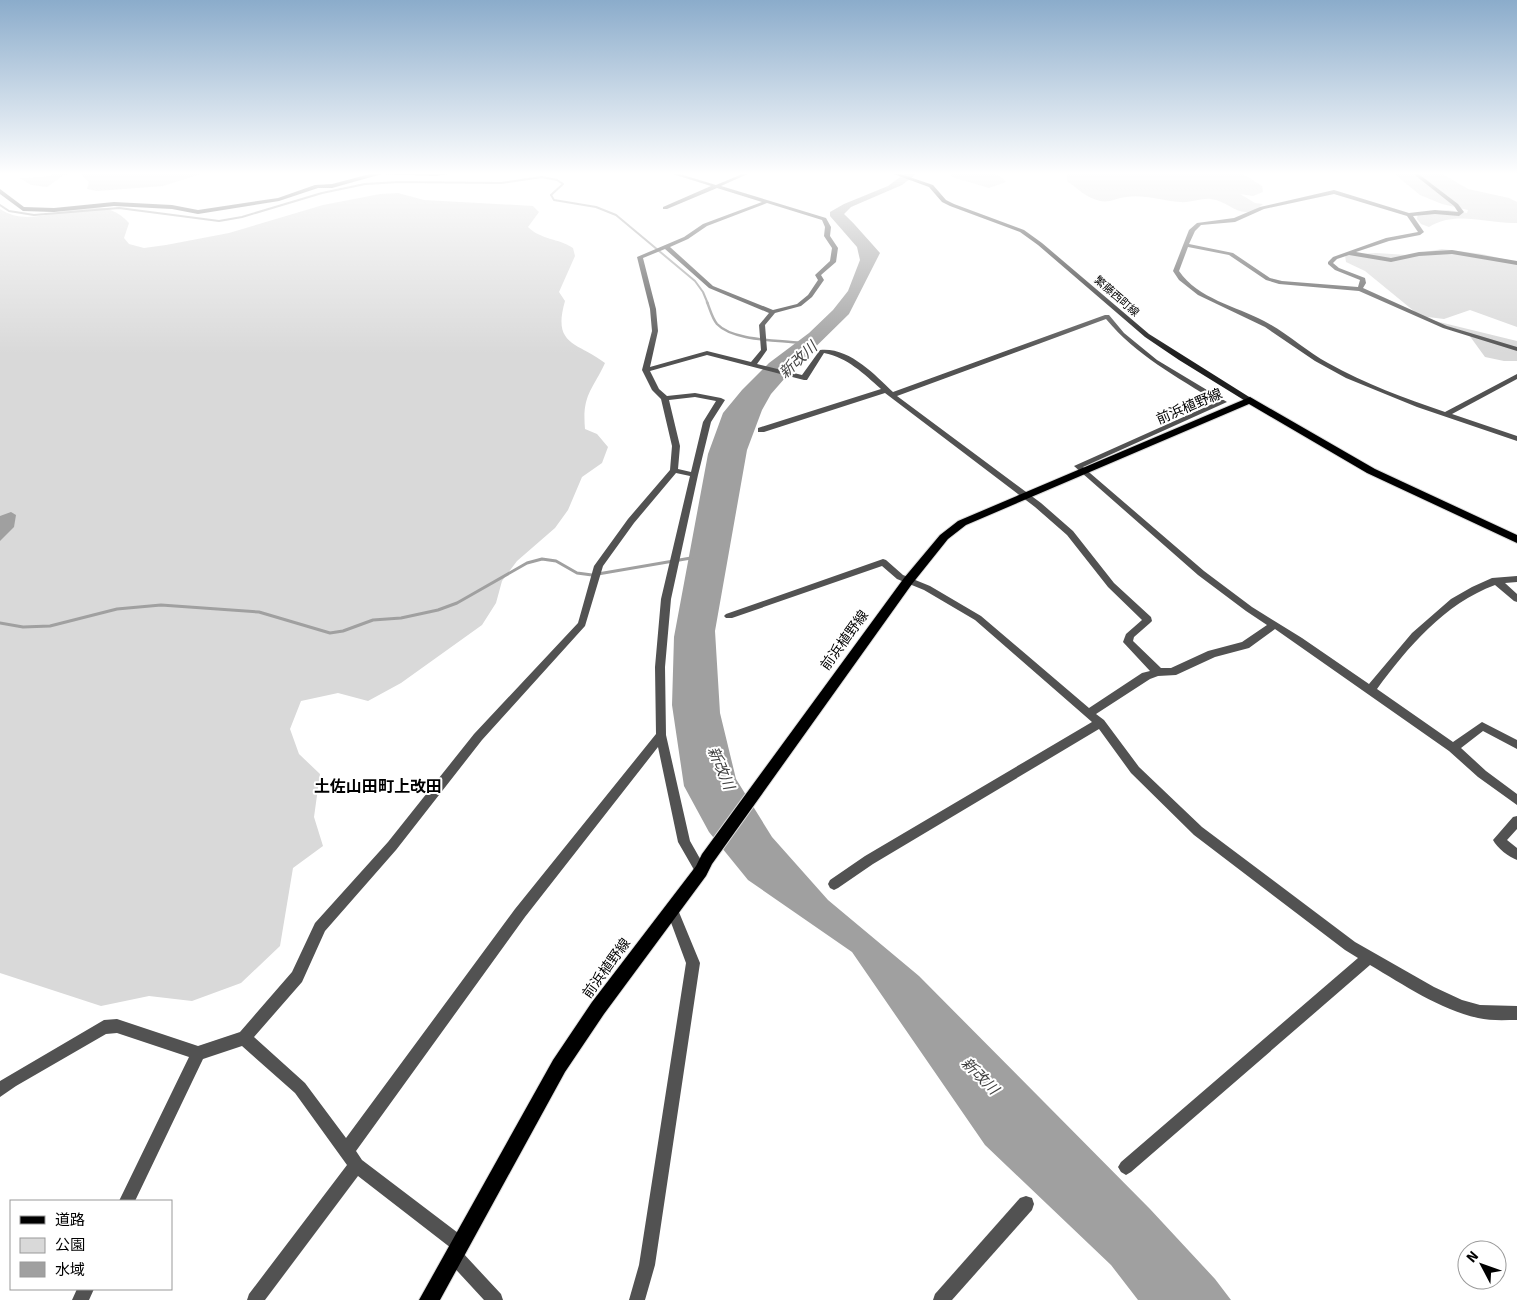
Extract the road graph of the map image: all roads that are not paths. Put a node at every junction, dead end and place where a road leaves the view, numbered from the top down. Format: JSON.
{"nodes":[{"id":1,"x":694,"y":233,"type":"edge"},
{"id":2,"x":827,"y":233,"type":"edge"},
{"id":3,"x":1022,"y":233,"type":"edge"},
{"id":4,"x":1191,"y":233,"type":"edge"},
{"id":5,"x":1420,"y":233,"type":"edge"},
{"id":6,"x":1186,"y":245,"type":"junction"},
{"id":7,"x":666,"y":246,"type":"junction"},
{"id":8,"x":1349,"y":253,"type":"junction"},
{"id":9,"x":1517,"y":263,"type":"edge"},
{"id":10,"x":1360,"y":289,"type":"junction"},
{"id":11,"x":773,"y":312,"type":"junction"},
{"id":12,"x":1517,"y":349,"type":"edge"},
{"id":13,"x":754,"y":364,"type":"junction"},
{"id":14,"x":646,"y":370,"type":"junction"},
{"id":15,"x":1517,"y":376,"type":"edge"},
{"id":16,"x":890,"y":393,"type":"junction"},
{"id":17,"x":665,"y":398,"type":"junction"},
{"id":18,"x":1250,"y":400,"type":"junction"},
{"id":19,"x":1447,"y":414,"type":"junction"},
{"id":20,"x":760,"y":430,"type":"dead end"},
{"id":21,"x":1517,"y":439,"type":"edge"},
{"id":22,"x":674,"y":470,"type":"junction"},
{"id":23,"x":1082,"y":470,"type":"junction"},
{"id":24,"x":694,"y":475,"type":"junction"},
{"id":25,"x":1024,"y":495,"type":"junction"},
{"id":26,"x":1517,"y":539,"type":"edge"},
{"id":27,"x":1517,"y":578,"type":"edge"},
{"id":28,"x":1495,"y":580,"type":"junction"},
{"id":29,"x":908,"y":581,"type":"junction"},
{"id":30,"x":1517,"y":599,"type":"edge"},
{"id":31,"x":729,"y":616,"type":"dead end"},
{"id":32,"x":1274,"y":625,"type":"junction"},
{"id":33,"x":1158,"y":672,"type":"junction"},
{"id":34,"x":1370,"y":690,"type":"junction"},
{"id":35,"x":1089,"y":713,"type":"junction"},
{"id":36,"x":1100,"y":723,"type":"junction"},
{"id":37,"x":661,"y":735,"type":"junction"},
{"id":38,"x":1517,"y":745,"type":"edge"},
{"id":39,"x":1453,"y":748,"type":"junction"},
{"id":40,"x":1517,"y":800,"type":"edge"},
{"id":41,"x":1517,"y":820,"type":"edge"},
{"id":42,"x":1517,"y":855,"type":"edge"},
{"id":43,"x":704,"y":865,"type":"junction"},
{"id":44,"x":834,"y":884,"type":"dead end"},
{"id":45,"x":672,"y":909,"type":"junction"},
{"id":46,"x":1369,"y":957,"type":"junction"},
{"id":47,"x":1517,"y":1013,"type":"edge"},
{"id":48,"x":244,"y":1038,"type":"junction"},
{"id":49,"x":198,"y":1053,"type":"junction"},
{"id":50,"x":0,"y":1090,"type":"edge"},
{"id":51,"x":347,"y":1150,"type":"junction"},
{"id":52,"x":357,"y":1165,"type":"junction"},
{"id":53,"x":1126,"y":1167,"type":"dead end"},
{"id":54,"x":127,"y":1200,"type":"edge"},
{"id":55,"x":1026,"y":1204,"type":"dead end"},
{"id":56,"x":457,"y":1250,"type":"junction"},
{"id":57,"x":255,"y":1300,"type":"edge"},
{"id":58,"x":429,"y":1300,"type":"edge"},
{"id":59,"x":495,"y":1300,"type":"edge"},
{"id":60,"x":637,"y":1300,"type":"edge"},
{"id":61,"x":941,"y":1300,"type":"edge"}],
"edges":[{"from":1,"to":7,"type":"street"},
{"from":2,"to":11,"type":"street"},
{"from":3,"to":18,"type":"main road","name":"繁藤西町線"},
{"from":4,"to":6,"type":"street"},
{"from":5,"to":8,"type":"street"},
{"from":6,"to":10,"type":"street"},
{"from":6,"to":19,"type":"street"},
{"from":7,"to":11,"type":"street"},
{"from":7,"to":14,"type":"street"},
{"from":8,"to":9,"type":"street"},
{"from":8,"to":10,"type":"street"},
{"from":10,"to":12,"type":"street"},
{"from":11,"to":13,"type":"street"},
{"from":13,"to":14,"type":"street"},
{"from":13,"to":16,"type":"street"},
{"from":14,"to":17,"type":"street"},
{"from":15,"to":19,"type":"street"},
{"from":16,"to":20,"type":"street"},
{"from":16,"to":23,"type":"street"},
{"from":16,"to":25,"type":"street"},
{"from":17,"to":22,"type":"street"},
{"from":17,"to":24,"type":"street"},
{"from":18,"to":23,"type":"main road","name":"前浜植野線"},
{"from":18,"to":26,"type":"main road"},
{"from":19,"to":21,"type":"street"},
{"from":22,"to":24,"type":"street"},
{"from":22,"to":48,"type":"street"},
{"from":23,"to":25,"type":"main road","name":"前浜植野線"},
{"from":23,"to":32,"type":"street"},
{"from":24,"to":37,"type":"street"},
{"from":25,"to":29,"type":"main road","name":"前浜植野線"},
{"from":25,"to":33,"type":"street"},
{"from":27,"to":28,"type":"street"},
{"from":28,"to":30,"type":"street"},
{"from":28,"to":34,"type":"street"},
{"from":29,"to":31,"type":"street"},
{"from":29,"to":35,"type":"street"},
{"from":29,"to":43,"type":"main road","name":"前浜植野線"},
{"from":32,"to":33,"type":"street"},
{"from":32,"to":34,"type":"street"},
{"from":33,"to":35,"type":"street"},
{"from":34,"to":39,"type":"street"},
{"from":35,"to":36,"type":"street"},
{"from":36,"to":44,"type":"street"},
{"from":36,"to":46,"type":"street"},
{"from":37,"to":43,"type":"street"},
{"from":37,"to":51,"type":"street"},
{"from":38,"to":39,"type":"street"},
{"from":39,"to":40,"type":"street"},
{"from":41,"to":42,"type":"street"},
{"from":43,"to":45,"type":"main road","name":"前浜植野線"},
{"from":45,"to":56,"type":"main road","name":"前浜植野線"},
{"from":45,"to":60,"type":"street"},
{"from":46,"to":47,"type":"street"},
{"from":46,"to":53,"type":"street"},
{"from":48,"to":49,"type":"street"},
{"from":48,"to":51,"type":"street"},
{"from":49,"to":50,"type":"street"},
{"from":49,"to":54,"type":"street"},
{"from":51,"to":52,"type":"street"},
{"from":52,"to":56,"type":"street"},
{"from":52,"to":57,"type":"street"},
{"from":55,"to":61,"type":"street"},
{"from":56,"to":58,"type":"main road","name":"前浜植野線"},
{"from":56,"to":59,"type":"street"}]}
